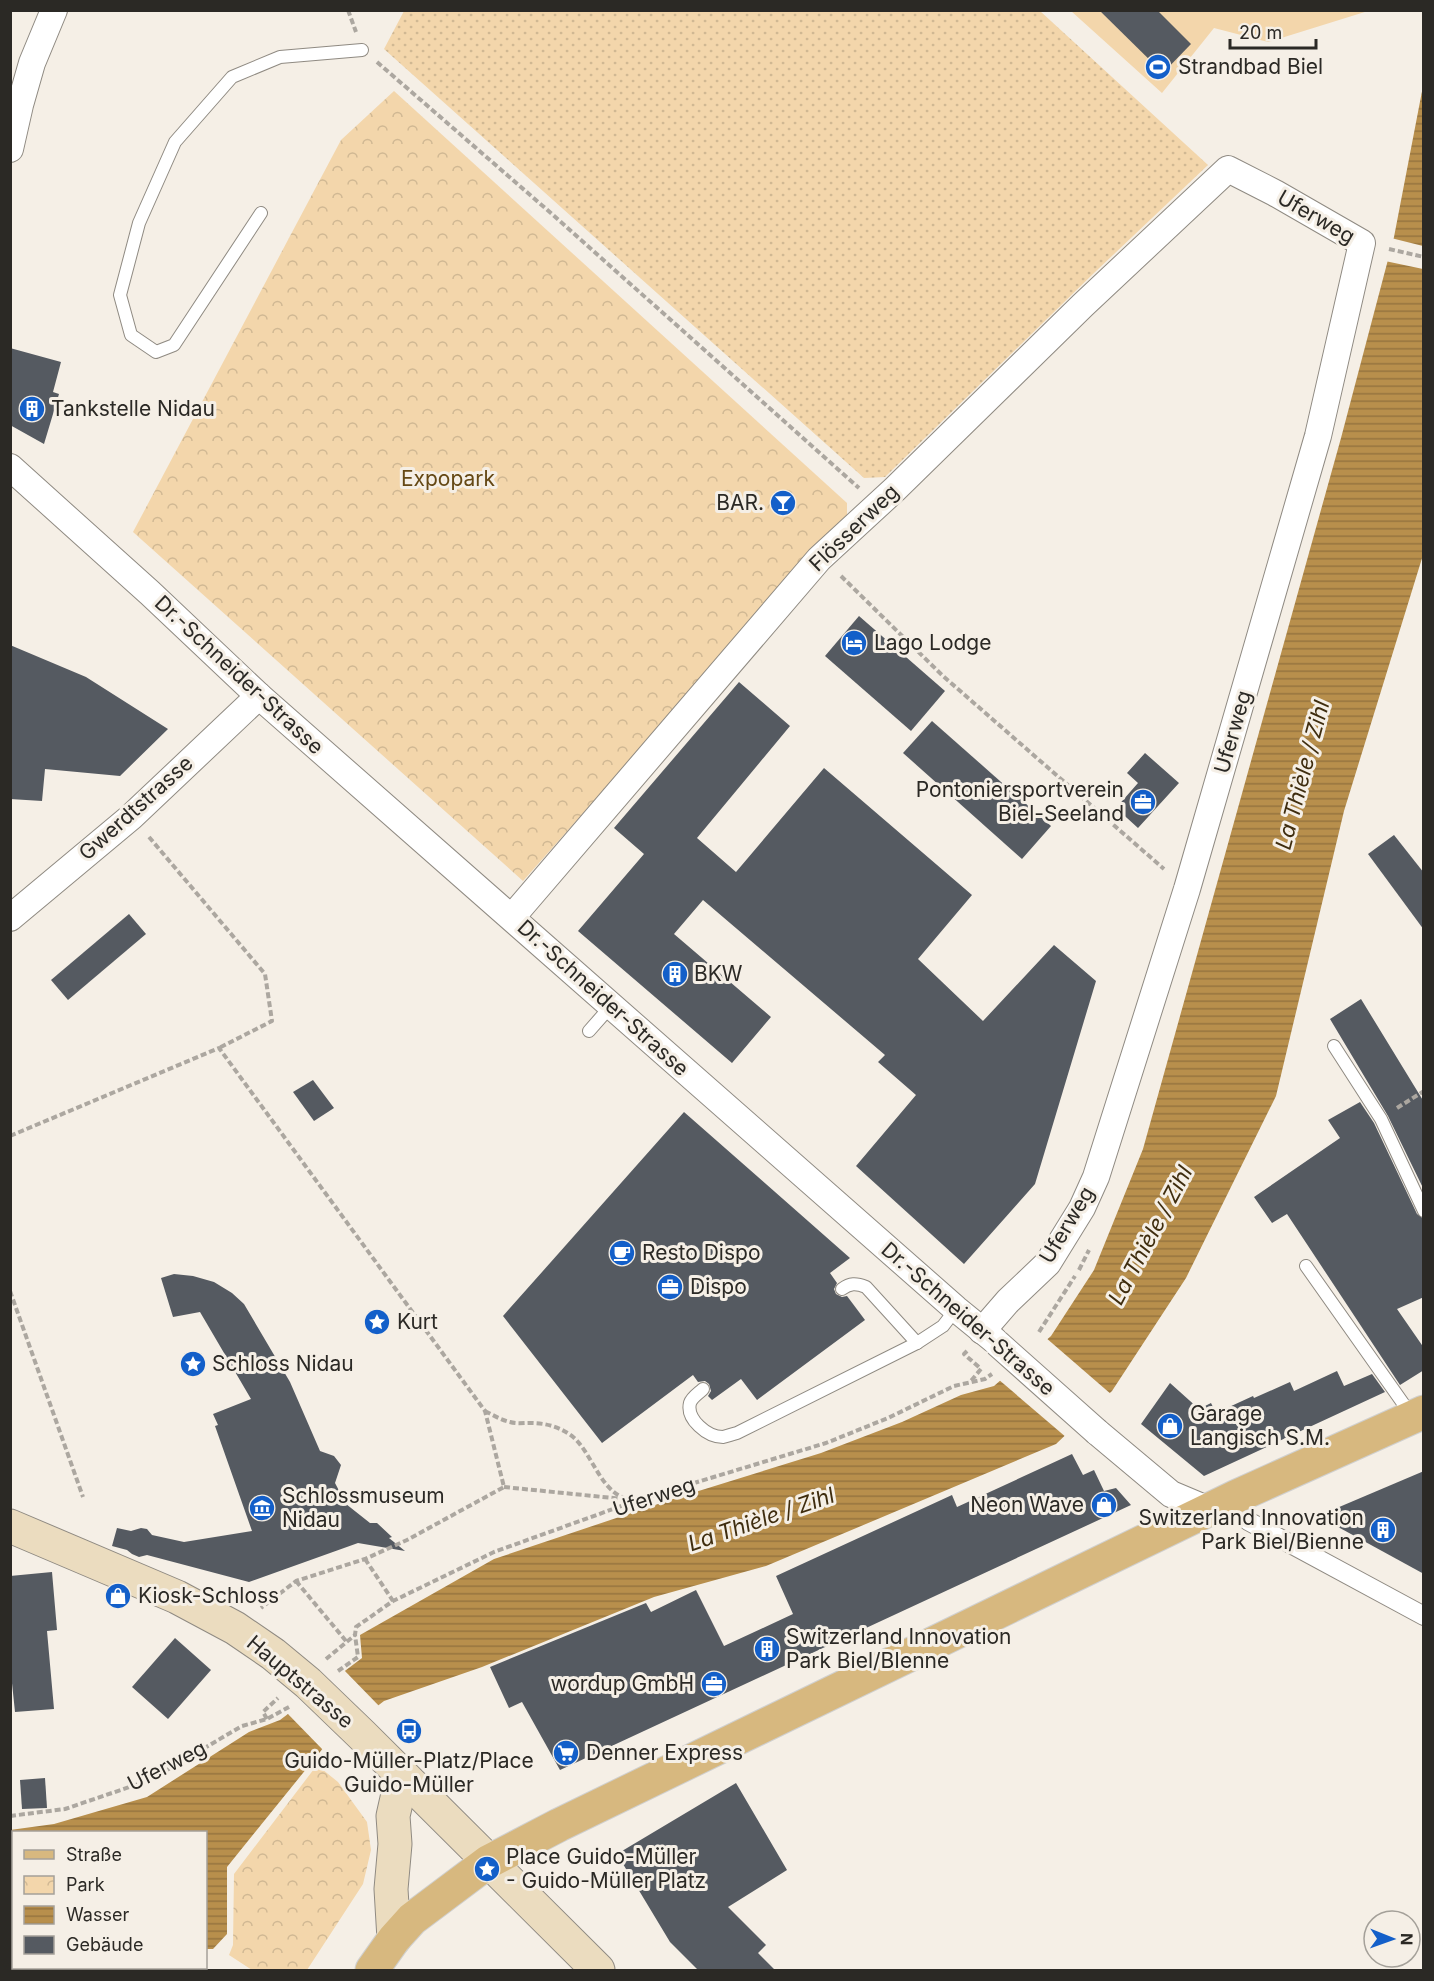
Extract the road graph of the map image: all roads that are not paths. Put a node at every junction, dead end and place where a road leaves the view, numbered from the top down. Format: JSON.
{"nodes":[{"id":1,"x":54,"y":10,"type":"edge"},
{"id":2,"x":362,"y":50,"type":"road end"},
{"id":3,"x":10,"y":149,"type":"edge"},
{"id":4,"x":1228,"y":169,"type":"joint"},
{"id":5,"x":261,"y":213,"type":"dead end"},
{"id":6,"x":10,"y":467,"type":"edge"},
{"id":7,"x":259,"y":696,"type":"junction"},
{"id":8,"x":512,"y":917,"type":"junction"},
{"id":9,"x":10,"y":918,"type":"edge"},
{"id":10,"x":611,"y":1006,"type":"junction"},
{"id":11,"x":589,"y":1031,"type":"dead end"},
{"id":12,"x":1334,"y":1046,"type":"dead end"},
{"id":13,"x":1424,"y":1211,"type":"edge"},
{"id":14,"x":1306,"y":1266,"type":"dead end"},
{"id":15,"x":842,"y":1289,"type":"dead end"},
{"id":16,"x":956,"y":1309,"type":"junction"},
{"id":17,"x":990,"y":1337,"type":"junction"},
{"id":18,"x":917,"y":1343,"type":"junction"},
{"id":19,"x":703,"y":1389,"type":"dead end"},
{"id":20,"x":1418,"y":1414,"type":"edge"},
{"id":21,"x":1209,"y":1510,"type":"junction"},
{"id":22,"x":1248,"y":1521,"type":"dead end"},
{"id":23,"x":14,"y":1534,"type":"edge"},
{"id":24,"x":1424,"y":1616,"type":"edge"},
{"id":25,"x":402,"y":1776,"type":"junction"},
{"id":26,"x":488,"y":1862,"type":"junction"},
{"id":27,"x":394,"y":1939,"type":"junction"},
{"id":28,"x":372,"y":1971,"type":"edge"},
{"id":29,"x":598,"y":1971,"type":"edge"}],
"edges":[{"from":1,"to":3,"type":"street"},
{"from":2,"to":5,"type":"lane"},
{"from":4,"to":8,"type":"street","name":"Flösserweg"},
{"from":4,"to":17,"type":"street","name":"Uferweg"},
{"from":6,"to":7,"type":"street","name":"Dr.-Schneider-Strasse"},
{"from":7,"to":8,"type":"street","name":"Dr.-Schneider-Strasse"},
{"from":7,"to":9,"type":"street","name":"Gwerdtstrasse"},
{"from":8,"to":10,"type":"street","name":"Dr.-Schneider-Strasse"},
{"from":10,"to":11,"type":"lane"},
{"from":10,"to":16,"type":"street","name":"Dr.-Schneider-Strasse"},
{"from":12,"to":13,"type":"lane"},
{"from":14,"to":20,"type":"lane"},
{"from":15,"to":18,"type":"lane"},
{"from":16,"to":17,"type":"street","name":"Dr.-Schneider-Strasse"},
{"from":16,"to":18,"type":"lane"},
{"from":17,"to":21,"type":"street","name":"Dr.-Schneider-Strasse","bridge":true},
{"from":18,"to":19,"type":"lane"},
{"from":20,"to":21,"type":"main road"},
{"from":21,"to":26,"type":"main road"},
{"from":22,"to":24,"type":"street"},
{"from":23,"to":25,"type":"main road","name":"Hauptstrasse"},
{"from":25,"to":26,"type":"main road","name":"Hauptstrasse"},
{"from":25,"to":27,"type":"main road"},
{"from":26,"to":27,"type":"main road"},
{"from":26,"to":29,"type":"main road","name":"Hauptstrasse"},
{"from":27,"to":28,"type":"main road"}]}
